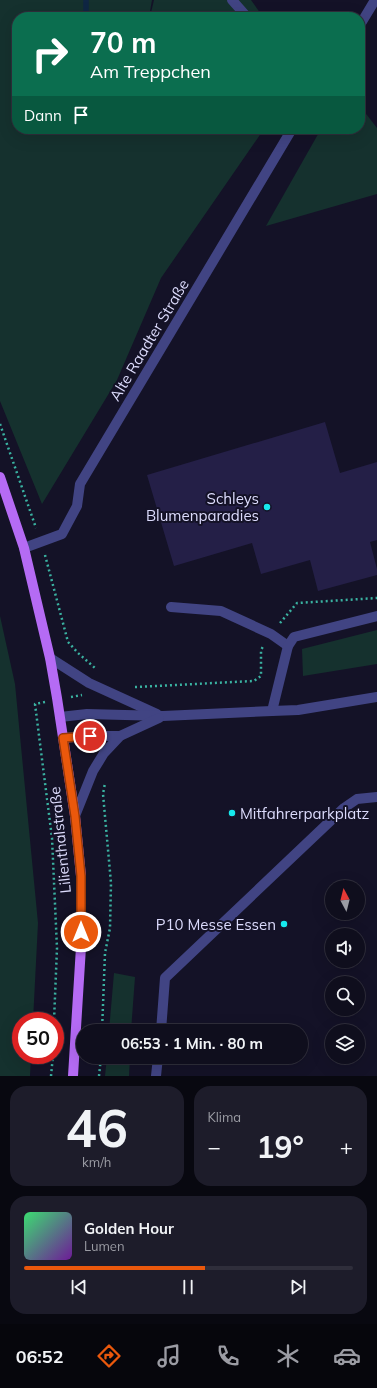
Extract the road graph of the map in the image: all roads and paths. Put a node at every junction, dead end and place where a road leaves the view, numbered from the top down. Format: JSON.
{"nodes":[{"id":1,"x":232,"y":0,"type":"edge"},
{"id":2,"x":375,"y":0,"type":"edge"},
{"id":3,"x":242,"y":12,"type":"edge"},
{"id":4,"x":365,"y":17,"type":"edge"},
{"id":5,"x":289,"y":134,"type":"edge"},
{"id":6,"x":0,"y":476,"type":"edge"},
{"id":7,"x":24,"y":548,"type":"junction"},
{"id":8,"x":377,"y":598,"type":"edge"},
{"id":9,"x":171,"y":607,"type":"dead end"},
{"id":10,"x":377,"y":616,"type":"edge"},
{"id":11,"x":271,"y":634,"type":"junction"},
{"id":12,"x":288,"y":646,"type":"junction"},
{"id":13,"x":50,"y":658,"type":"junction"},
{"id":14,"x":101,"y":671,"type":"dead end"},
{"id":15,"x":89,"y":683,"type":"junction"},
{"id":16,"x":133,"y":687,"type":"dead end"},
{"id":17,"x":377,"y":697,"type":"edge"},
{"id":18,"x":57,"y":698,"type":"junction"},
{"id":19,"x":272,"y":711,"type":"junction"},
{"id":20,"x":163,"y":716,"type":"junction"},
{"id":21,"x":60,"y":717,"type":"junction"},
{"id":22,"x":120,"y":736,"type":"junction"},
{"id":23,"x":63,"y":738,"type":"junction"},
{"id":24,"x":106,"y":780,"type":"dead end"},
{"id":25,"x":377,"y":797,"type":"edge"},
{"id":26,"x":75,"y":816,"type":"junction"},
{"id":27,"x":54,"y":1012,"type":"edge"},
{"id":28,"x":102,"y":1024,"type":"edge"},
{"id":29,"x":162,"y":1024,"type":"edge"},
{"id":30,"x":52,"y":1064,"type":"edge"},
{"id":31,"x":100,"y":1064,"type":"edge"},
{"id":32,"x":157,"y":1064,"type":"edge"},
{"id":33,"x":51,"y":1076,"type":"edge"},
{"id":34,"x":73,"y":1076,"type":"edge"},
{"id":35,"x":99,"y":1076,"type":"edge"},
{"id":36,"x":156,"y":1076,"type":"edge"}],
"edges":[{"from":1,"to":3,"type":"street"},
{"from":2,"to":4,"type":"street"},
{"from":5,"to":7,"type":"street","name":"Alte Raadter Straße"},
{"from":6,"to":7,"type":"main road","name":"Lilienthalstraße"},
{"from":7,"to":13,"type":"main road","name":"Lilienthalstraße"},
{"from":8,"to":11,"type":"path"},
{"from":9,"to":11,"type":"street"},
{"from":10,"to":12,"type":"street"},
{"from":11,"to":12,"type":"street"},
{"from":11,"to":16,"type":"path"},
{"from":12,"to":19,"type":"street"},
{"from":13,"to":15,"type":"street"},
{"from":13,"to":18,"type":"main road","name":"Lilienthalstraße"},
{"from":14,"to":15,"type":"path","name":"Lilienthalstraße"},
{"from":15,"to":18,"type":"path","name":"Lilienthalstraße"},
{"from":15,"to":20,"type":"street"},
{"from":17,"to":19,"type":"street"},
{"from":18,"to":21,"type":"main road","name":"Lilienthalstraße"},
{"from":18,"to":27,"type":"path","name":"Lilienthalstraße"},
{"from":19,"to":20,"type":"street"},
{"from":20,"to":21,"type":"street"},
{"from":20,"to":22,"type":"street"},
{"from":21,"to":23,"type":"main road","name":"Lilienthalstraße"},
{"from":22,"to":23,"type":"street"},
{"from":22,"to":26,"type":"street"},
{"from":23,"to":26,"type":"main road","name":"Lilienthalstraße"},
{"from":24,"to":28,"type":"path"},
{"from":25,"to":29,"type":"street"},
{"from":26,"to":34,"type":"main road","name":"Lilienthalstraße"},
{"from":30,"to":33,"type":"path"},
{"from":31,"to":35,"type":"path"},
{"from":32,"to":36,"type":"street"}]}
